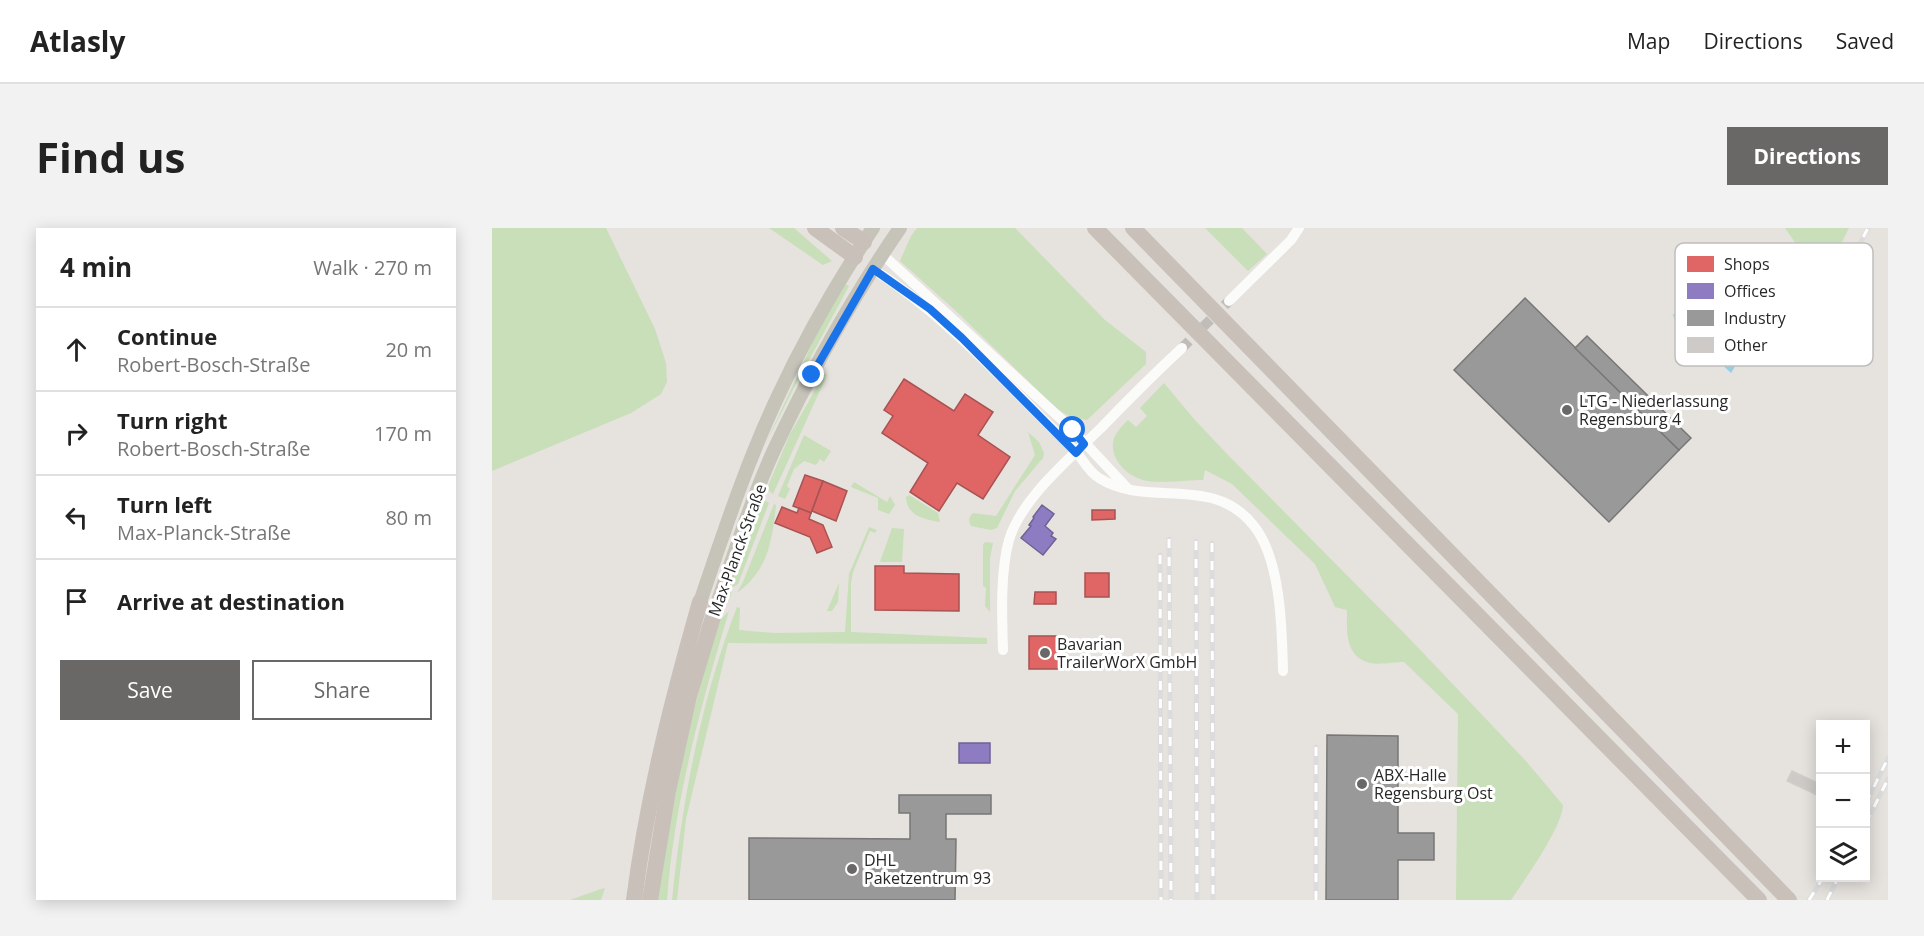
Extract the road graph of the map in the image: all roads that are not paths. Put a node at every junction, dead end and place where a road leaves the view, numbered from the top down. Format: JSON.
{"nodes":[{"id":1,"x":815,"y":228,"type":"edge"},
{"id":2,"x":843,"y":228,"type":"edge"},
{"id":3,"x":900,"y":228,"type":"edge"},
{"id":4,"x":1095,"y":228,"type":"edge"},
{"id":5,"x":1133,"y":228,"type":"edge"},
{"id":6,"x":1299,"y":228,"type":"edge"},
{"id":7,"x":869,"y":235,"type":"edge"},
{"id":8,"x":882,"y":254,"type":"junction"},
{"id":9,"x":855,"y":257,"type":"junction"},
{"id":10,"x":873,"y":269,"type":"junction"},
{"id":11,"x":1229,"y":301,"type":"tunnel mouth"},
{"id":12,"x":1182,"y":348,"type":"tunnel mouth"},
{"id":13,"x":1080,"y":448,"type":"junction"},
{"id":14,"x":708,"y":605,"type":"junction"},
{"id":15,"x":1003,"y":650,"type":"dead end"},
{"id":16,"x":1283,"y":671,"type":"dead end"},
{"id":17,"x":634,"y":900,"type":"edge"},
{"id":18,"x":650,"y":900,"type":"edge"},
{"id":19,"x":1759,"y":900,"type":"edge"},
{"id":20,"x":1789,"y":900,"type":"edge"}],
"edges":[{"from":1,"to":9,"type":"highway"},
{"from":2,"to":7,"type":"highway"},
{"from":3,"to":8,"type":"main road","name":"Max-Planck-Straße"},
{"from":4,"to":19,"type":"highway"},
{"from":5,"to":20,"type":"highway"},
{"from":6,"to":11,"type":"street"},
{"from":7,"to":8,"type":"main road"},
{"from":7,"to":9,"type":"main road","name":"Max-Planck-Straße"},
{"from":8,"to":10,"type":"main road","name":"Max-Planck-Straße"},
{"from":8,"to":13,"type":"street"},
{"from":9,"to":10,"type":"main road"},
{"from":9,"to":14,"type":"main road","name":"Max-Planck-Straße"},
{"from":10,"to":13,"type":"street"},
{"from":10,"to":14,"type":"main road","name":"Max-Planck-Straße"},
{"from":12,"to":13,"type":"street"},
{"from":13,"to":15,"type":"street"},
{"from":13,"to":16,"type":"street"},
{"from":14,"to":17,"type":"highway","name":"Max-Planck-Straße"},
{"from":14,"to":18,"type":"highway","name":"Max-Planck-Straße"}]}
